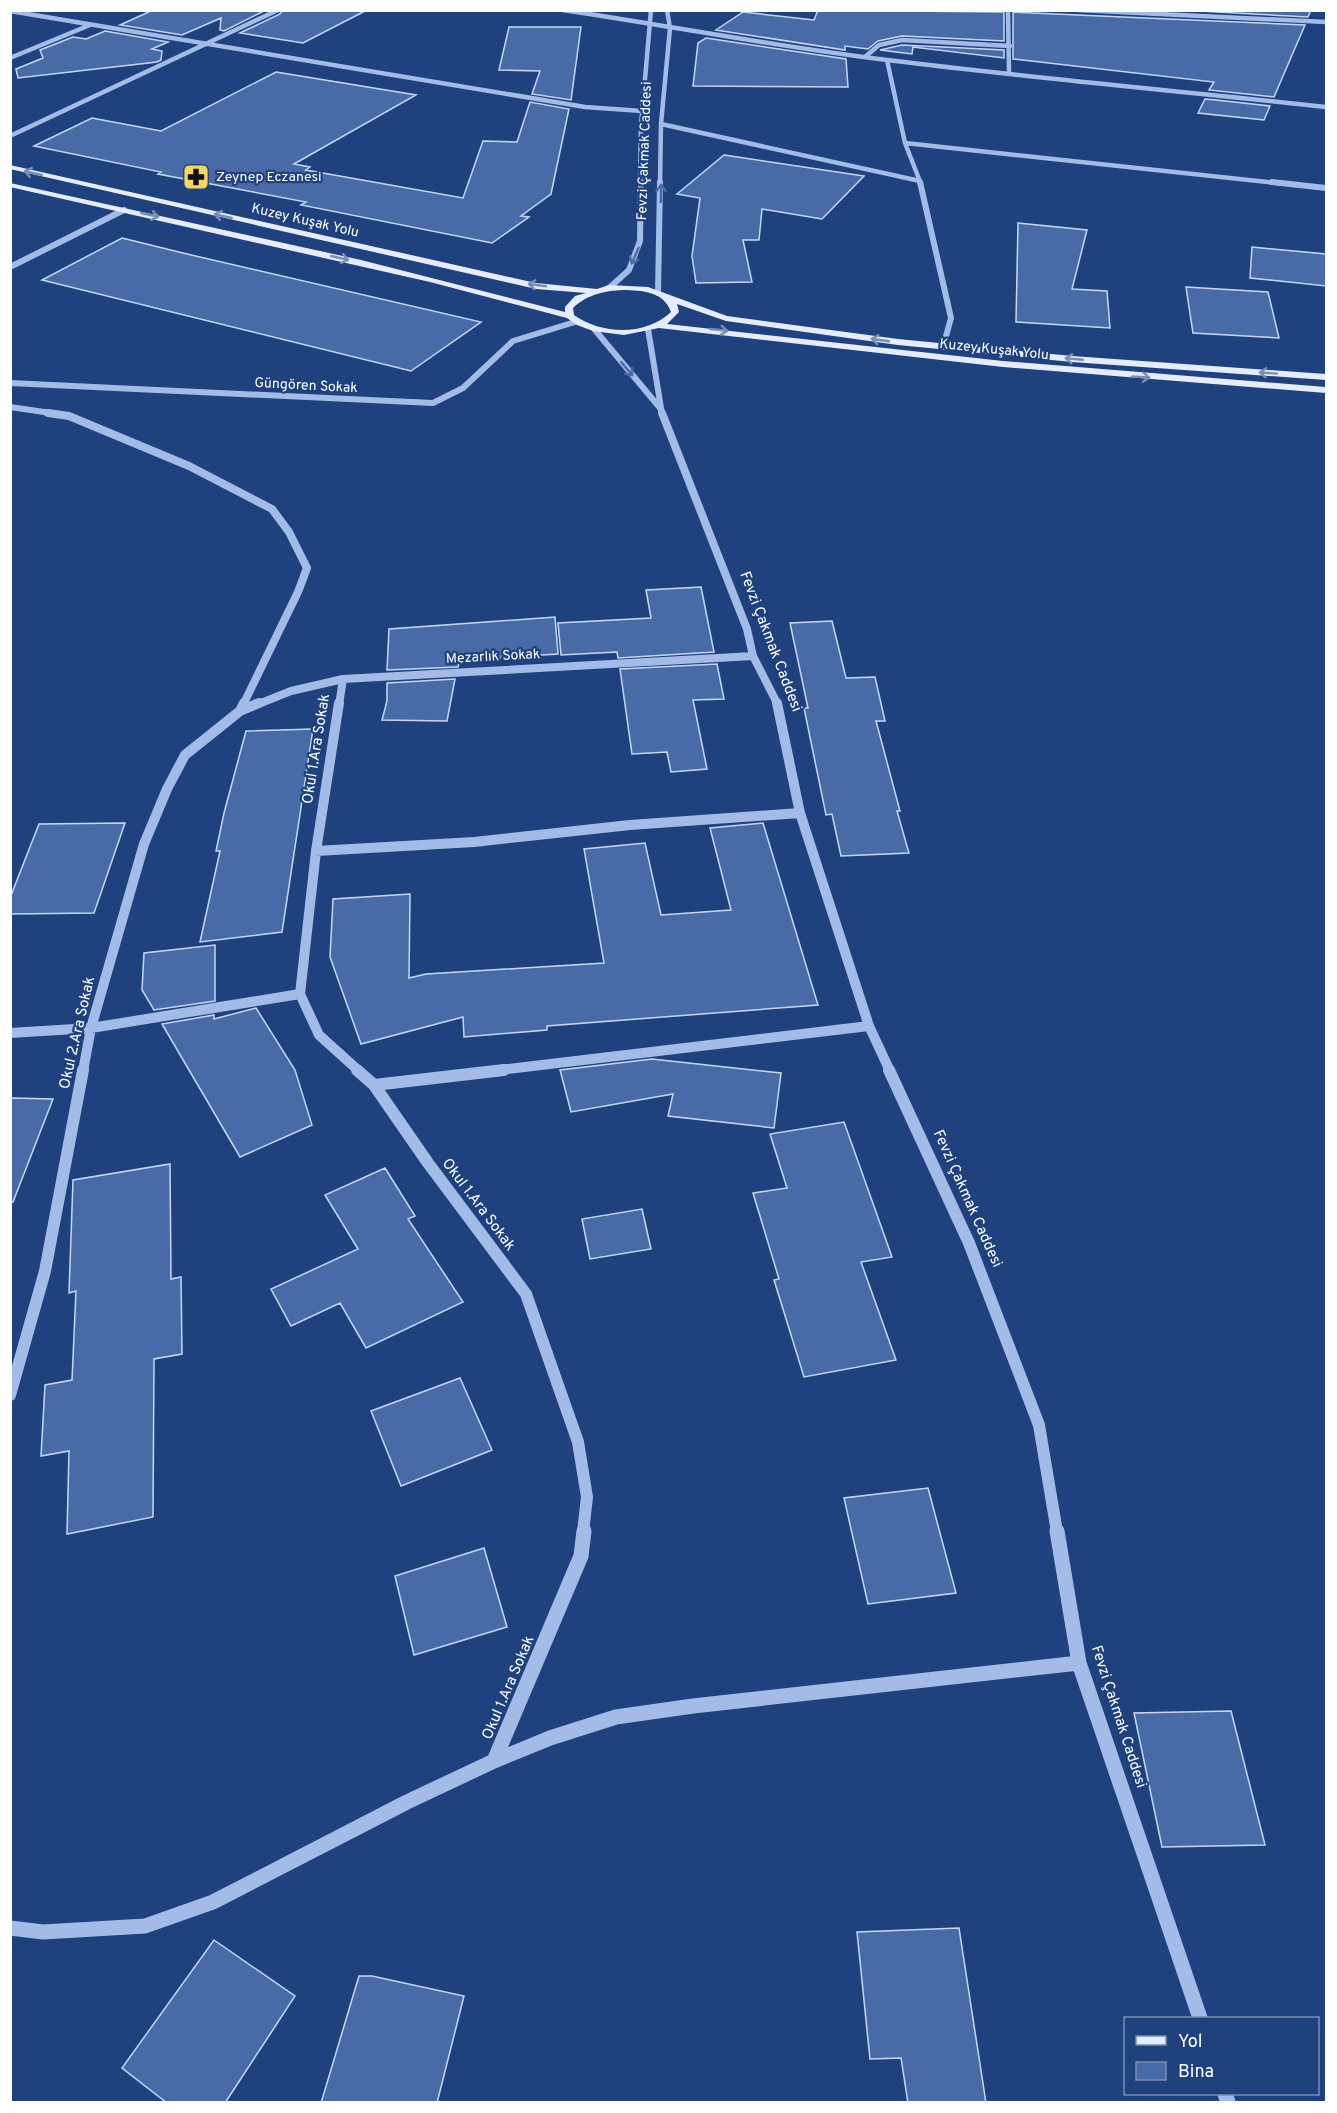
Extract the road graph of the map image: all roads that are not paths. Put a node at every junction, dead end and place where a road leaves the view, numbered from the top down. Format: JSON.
{"nodes":[{"id":1,"x":278,"y":10,"type":"edge"},
{"id":2,"x":564,"y":10,"type":"edge"},
{"id":3,"x":651,"y":10,"type":"edge"},
{"id":4,"x":668,"y":10,"type":"edge"},
{"id":5,"x":1008,"y":10,"type":"edge"},
{"id":6,"x":1078,"y":10,"type":"edge"},
{"id":7,"x":10,"y":11,"type":"edge"},
{"id":8,"x":650,"y":22,"type":"junction"},
{"id":9,"x":1326,"y":22,"type":"edge"},
{"id":10,"x":90,"y":25,"type":"junction"},
{"id":11,"x":670,"y":28,"type":"junction"},
{"id":12,"x":205,"y":44,"type":"junction"},
{"id":13,"x":1010,"y":46,"type":"junction"},
{"id":14,"x":865,"y":57,"type":"junction"},
{"id":15,"x":10,"y":58,"type":"edge"},
{"id":16,"x":887,"y":60,"type":"junction"},
{"id":17,"x":1009,"y":72,"type":"junction"},
{"id":18,"x":1326,"y":107,"type":"edge"},
{"id":19,"x":642,"y":111,"type":"junction"},
{"id":20,"x":661,"y":124,"type":"junction"},
{"id":21,"x":10,"y":136,"type":"edge"},
{"id":22,"x":905,"y":143,"type":"junction"},
{"id":23,"x":10,"y":167,"type":"edge"},
{"id":24,"x":920,"y":181,"type":"junction"},
{"id":25,"x":10,"y":185,"type":"edge"},
{"id":26,"x":1326,"y":188,"type":"edge"},
{"id":27,"x":124,"y":210,"type":"junction"},
{"id":28,"x":10,"y":267,"type":"edge"},
{"id":29,"x":609,"y":288,"type":"junction"},
{"id":30,"x":595,"y":291,"type":"junction"},
{"id":31,"x":658,"y":293,"type":"junction"},
{"id":32,"x":668,"y":298,"type":"junction"},
{"id":33,"x":572,"y":319,"type":"junction"},
{"id":34,"x":660,"y":326,"type":"junction"},
{"id":35,"x":648,"y":329,"type":"junction"},
{"id":36,"x":595,"y":330,"type":"junction"},
{"id":37,"x":943,"y":347,"type":"junction"},
{"id":38,"x":1326,"y":377,"type":"edge"},
{"id":39,"x":10,"y":383,"type":"edge"},
{"id":40,"x":1326,"y":390,"type":"edge"},
{"id":41,"x":10,"y":407,"type":"edge"},
{"id":42,"x":660,"y":408,"type":"junction"},
{"id":43,"x":753,"y":656,"type":"junction"},
{"id":44,"x":343,"y":680,"type":"junction"},
{"id":45,"x":240,"y":711,"type":"junction"},
{"id":46,"x":800,"y":813,"type":"junction"},
{"id":47,"x":316,"y":851,"type":"junction"},
{"id":48,"x":300,"y":993,"type":"junction"},
{"id":49,"x":869,"y":1026,"type":"junction"},
{"id":50,"x":91,"y":1028,"type":"junction"},
{"id":51,"x":10,"y":1033,"type":"edge"},
{"id":52,"x":374,"y":1085,"type":"junction"},
{"id":53,"x":10,"y":1395,"type":"edge"},
{"id":54,"x":1079,"y":1663,"type":"junction"},
{"id":55,"x":494,"y":1761,"type":"junction"},
{"id":56,"x":10,"y":1928,"type":"edge"},
{"id":57,"x":1199,"y":2017,"type":"edge"}],
"edges":[{"from":1,"to":12,"type":"street"},
{"from":2,"to":8,"type":"street"},
{"from":3,"to":8,"type":"street"},
{"from":4,"to":11,"type":"street","name":"Fevzi Çakmak Caddesi"},
{"from":5,"to":13,"type":"street"},
{"from":6,"to":9,"type":"street"},
{"from":7,"to":10,"type":"street"},
{"from":8,"to":11,"type":"street"},
{"from":8,"to":19,"type":"street"},
{"from":10,"to":12,"type":"street"},
{"from":10,"to":15,"type":"street"},
{"from":11,"to":14,"type":"street"},
{"from":11,"to":20,"type":"street","name":"Fevzi Çakmak Caddesi"},
{"from":12,"to":19,"type":"street"},
{"from":12,"to":21,"type":"street"},
{"from":13,"to":14,"type":"street"},
{"from":13,"to":17,"type":"street"},
{"from":14,"to":16,"type":"street"},
{"from":16,"to":17,"type":"street"},
{"from":16,"to":22,"type":"street"},
{"from":17,"to":18,"type":"street"},
{"from":19,"to":29,"type":"street","one_way":true},
{"from":20,"to":24,"type":"street"},
{"from":31,"to":20,"type":"street","name":"Fevzi Çakmak Caddesi","one_way":true},
{"from":22,"to":24,"type":"street"},
{"from":22,"to":26,"type":"street"},
{"from":30,"to":23,"type":"main road","name":"Kuzey Kuşak Yolu","one_way":true},
{"from":24,"to":37,"type":"street"},
{"from":25,"to":27,"type":"main road","name":"Kuzey Kuşak Yolu"},
{"from":27,"to":28,"type":"street"},
{"from":27,"to":33,"type":"main road","name":"Kuzey Kuşak Yolu","one_way":true},
{"from":29,"to":30,"type":"main road","name":"Kuzey Kuşak Yolu"},
{"from":29,"to":31,"type":"main road","name":"Kuzey Kuşak Yolu"},
{"from":30,"to":33,"type":"main road"},
{"from":31,"to":32,"type":"main road","name":"Kuzey Kuşak Yolu"},
{"from":32,"to":34,"type":"main road"},
{"from":37,"to":32,"type":"main road","name":"Kuzey Kuşak Yolu","one_way":true},
{"from":33,"to":36,"type":"main road","name":"Kuzey Kuşak Yolu"},
{"from":33,"to":39,"type":"street","name":"Güngören Sokak"},
{"from":34,"to":35,"type":"main road","name":"Kuzey Kuşak Yolu"},
{"from":34,"to":40,"type":"main road","name":"Kuzey Kuşak Yolu","one_way":true},
{"from":35,"to":36,"type":"main road","name":"Kuzey Kuşak Yolu"},
{"from":35,"to":42,"type":"street"},
{"from":36,"to":42,"type":"street","one_way":true},
{"from":38,"to":37,"type":"main road","name":"Kuzey Kuşak Yolu","one_way":true},
{"from":41,"to":45,"type":"street"},
{"from":42,"to":43,"type":"street","name":"Fevzi Çakmak Caddesi"},
{"from":43,"to":44,"type":"street","name":"Mezarlık Sokak"},
{"from":43,"to":46,"type":"street","name":"Fevzi Çakmak Caddesi"},
{"from":44,"to":45,"type":"street","name":"Mezarlık Sokak"},
{"from":44,"to":47,"type":"street","name":"Okul 1.Ara Sokak"},
{"from":45,"to":50,"type":"street","name":"Okul 2.Ara Sokak"},
{"from":46,"to":47,"type":"street"},
{"from":46,"to":49,"type":"street","name":"Fevzi Çakmak Caddesi"},
{"from":47,"to":48,"type":"street","name":"Okul 1.Ara Sokak"},
{"from":48,"to":50,"type":"street"},
{"from":48,"to":52,"type":"street","name":"Okul 1.Ara Sokak"},
{"from":49,"to":52,"type":"street"},
{"from":49,"to":54,"type":"street","name":"Fevzi Çakmak Caddesi"},
{"from":50,"to":51,"type":"street"},
{"from":50,"to":53,"type":"street","name":"Okul 2.Ara Sokak"},
{"from":52,"to":55,"type":"street","name":"Okul 1.Ara Sokak"},
{"from":54,"to":55,"type":"street"},
{"from":54,"to":57,"type":"street","name":"Fevzi Çakmak Caddesi"},
{"from":55,"to":56,"type":"street"}]}
